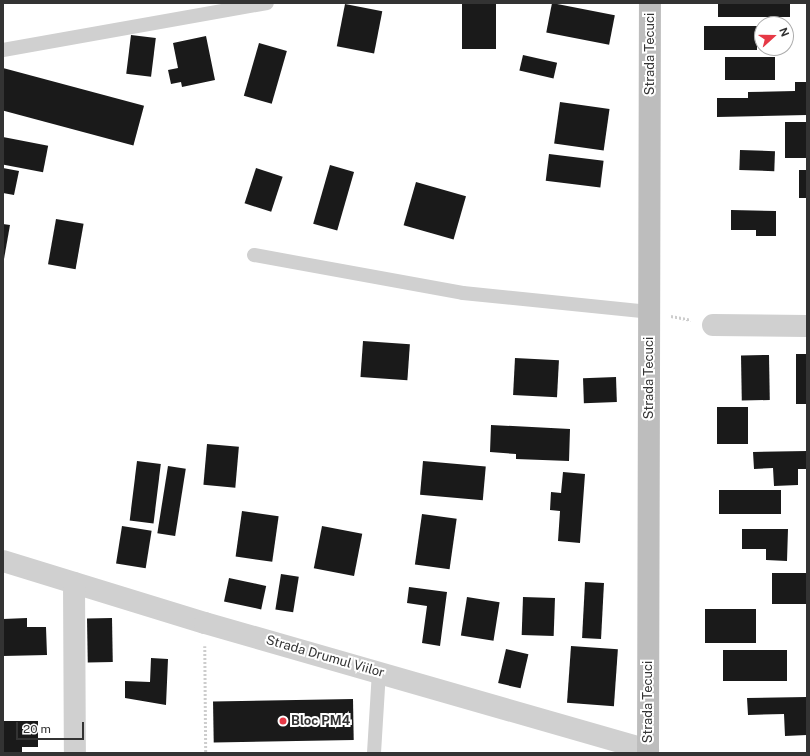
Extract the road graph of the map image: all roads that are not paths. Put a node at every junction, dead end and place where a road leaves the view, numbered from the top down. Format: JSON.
{"nodes":[{"id":1,"x":267,"y":3,"type":"edge"},
{"id":2,"x":650,"y":3,"type":"edge"},
{"id":3,"x":3,"y":50,"type":"edge"},
{"id":4,"x":254,"y":255,"type":"dead end"},
{"id":5,"x":649,"y":312,"type":"junction"},
{"id":6,"x":713,"y":324,"type":"road end"},
{"id":7,"x":807,"y":326,"type":"edge"},
{"id":8,"x":3,"y":560,"type":"edge"},
{"id":9,"x":74,"y":583,"type":"junction"},
{"id":10,"x":379,"y":672,"type":"junction"},
{"id":11,"x":648,"y":751,"type":"edge"},
{"id":12,"x":75,"y":753,"type":"edge"},
{"id":13,"x":374,"y":753,"type":"edge"}],
"edges":[{"from":1,"to":3,"type":"lane"},
{"from":2,"to":5,"type":"main road","name":"Strada Tecuci"},
{"from":4,"to":5,"type":"lane"},
{"from":5,"to":11,"type":"main road","name":"Strada Tecuci"},
{"from":6,"to":7,"type":"street"},
{"from":8,"to":9,"type":"street","name":"Strada Drumul Viilor"},
{"from":9,"to":10,"type":"street","name":"Strada Drumul Viilor"},
{"from":9,"to":12,"type":"street"},
{"from":10,"to":11,"type":"street","name":"Strada Drumul Viilor"},
{"from":10,"to":13,"type":"lane"}]}
